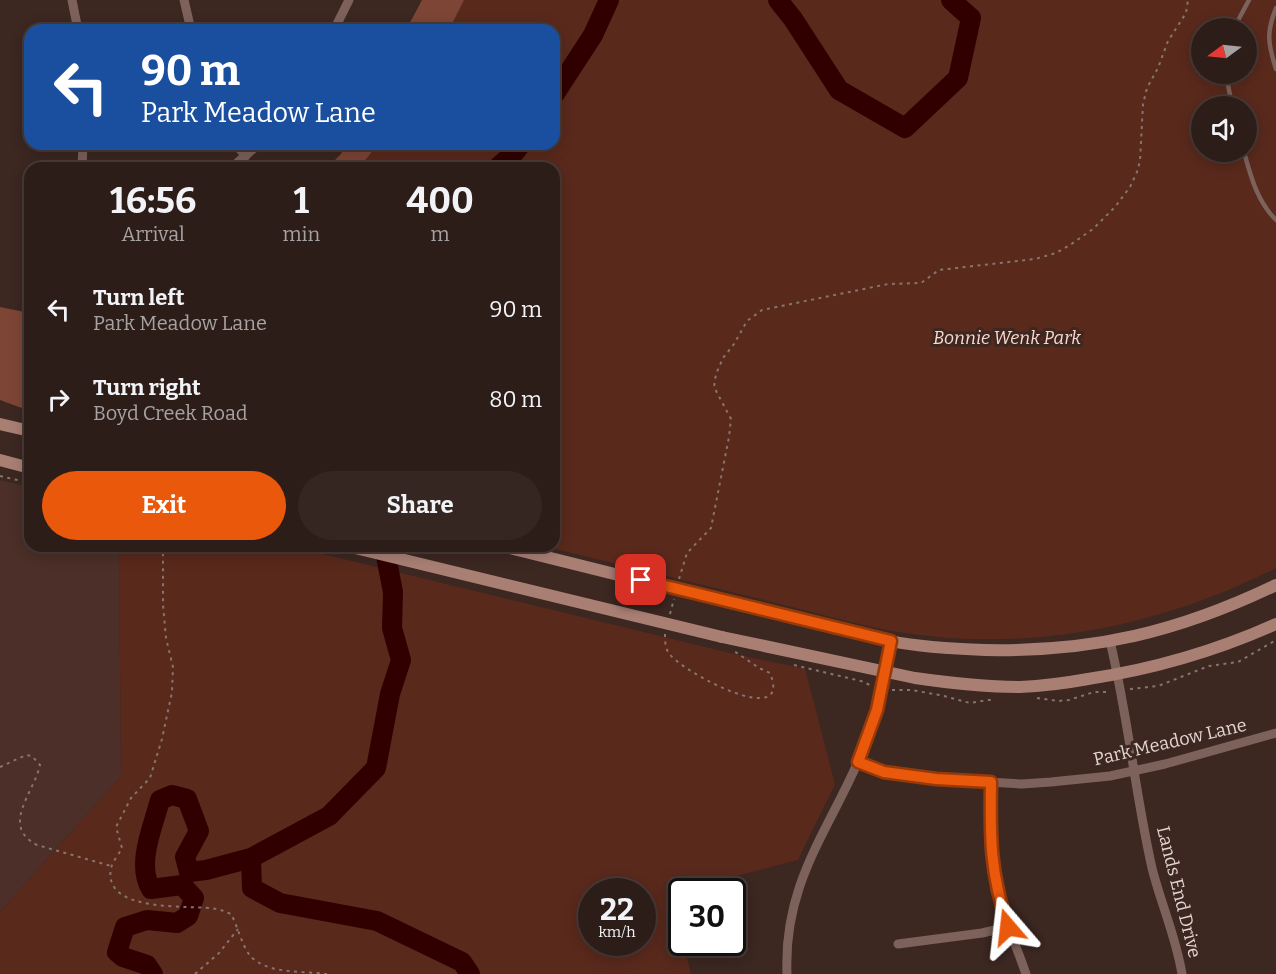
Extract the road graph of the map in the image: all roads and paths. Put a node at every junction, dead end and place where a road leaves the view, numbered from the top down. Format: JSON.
{"nodes":[{"id":1,"x":72,"y":0,"type":"edge"},
{"id":2,"x":184,"y":0,"type":"edge"},
{"id":3,"x":349,"y":0,"type":"edge"},
{"id":4,"x":1188,"y":0,"type":"edge"},
{"id":5,"x":1249,"y":0,"type":"edge"},
{"id":6,"x":1276,"y":8,"type":"edge"},
{"id":7,"x":1239,"y":18,"type":"edge"},
{"id":8,"x":77,"y":24,"type":"edge"},
{"id":9,"x":190,"y":24,"type":"edge"},
{"id":10,"x":336,"y":24,"type":"edge"},
{"id":11,"x":1276,"y":69,"type":"edge"},
{"id":12,"x":240,"y":150,"type":"edge"},
{"id":13,"x":252,"y":150,"type":"edge"},
{"id":14,"x":246,"y":156,"type":"junction"},
{"id":15,"x":238,"y":162,"type":"edge"},
{"id":16,"x":1247,"y":162,"type":"edge"},
{"id":17,"x":1276,"y":220,"type":"edge"},
{"id":18,"x":0,"y":424,"type":"edge"},
{"id":19,"x":24,"y":430,"type":"edge"},
{"id":20,"x":0,"y":460,"type":"edge"},
{"id":21,"x":24,"y":466,"type":"edge"},
{"id":22,"x":0,"y":476,"type":"edge"},
{"id":23,"x":24,"y":482,"type":"edge"},
{"id":24,"x":163,"y":552,"type":"edge"},
{"id":25,"x":372,"y":552,"type":"edge"},
{"id":26,"x":527,"y":552,"type":"edge"},
{"id":27,"x":1276,"y":585,"type":"edge"},
{"id":28,"x":677,"y":587,"type":"dead end"},
{"id":29,"x":675,"y":595,"type":"dead end"},
{"id":30,"x":670,"y":614,"type":"dead end"},
{"id":31,"x":1276,"y":624,"type":"edge"},
{"id":32,"x":665,"y":633,"type":"dead end"},
{"id":33,"x":1276,"y":640,"type":"edge"},
{"id":34,"x":891,"y":641,"type":"junction"},
{"id":35,"x":1110,"y":641,"type":"junction"},
{"id":36,"x":732,"y":649,"type":"dead end"},
{"id":37,"x":806,"y":668,"type":"dead end"},
{"id":38,"x":885,"y":672,"type":"junction"},
{"id":39,"x":1118,"y":675,"type":"junction"},
{"id":40,"x":865,"y":684,"type":"dead end"},
{"id":41,"x":1139,"y":689,"type":"dead end"},
{"id":42,"x":1276,"y":733,"type":"edge"},
{"id":43,"x":858,"y":762,"type":"junction"},
{"id":44,"x":0,"y":767,"type":"edge"},
{"id":45,"x":1135,"y":770,"type":"junction"},
{"id":46,"x":991,"y":782,"type":"junction"},
{"id":47,"x":112,"y":866,"type":"junction"},
{"id":48,"x":1008,"y":927,"type":"junction"},
{"id":49,"x":238,"y":929,"type":"junction"},
{"id":50,"x":898,"y":944,"type":"dead end"},
{"id":51,"x":195,"y":974,"type":"edge"},
{"id":52,"x":327,"y":974,"type":"edge"},
{"id":53,"x":787,"y":974,"type":"edge"},
{"id":54,"x":1026,"y":974,"type":"edge"},
{"id":55,"x":1182,"y":974,"type":"edge"}],
"edges":[{"from":1,"to":8,"type":"street"},
{"from":2,"to":9,"type":"street"},
{"from":3,"to":10,"type":"street"},
{"from":4,"to":28,"type":"path"},
{"from":5,"to":7,"type":"lane"},
{"from":6,"to":11,"type":"lane"},
{"from":12,"to":14,"type":"street"},
{"from":13,"to":14,"type":"street"},
{"from":14,"to":15,"type":"street"},
{"from":16,"to":17,"type":"lane"},
{"from":18,"to":19,"type":"main road"},
{"from":20,"to":21,"type":"main road"},
{"from":22,"to":23,"type":"path"},
{"from":24,"to":47,"type":"path"},
{"from":25,"to":38,"type":"main road","bridge":true},
{"from":26,"to":34,"type":"main road","bridge":true},
{"from":27,"to":35,"type":"main road"},
{"from":29,"to":30,"type":"path"},
{"from":31,"to":39,"type":"main road"},
{"from":32,"to":36,"type":"path"},
{"from":33,"to":41,"type":"path"},
{"from":34,"to":35,"type":"main road"},
{"from":34,"to":38,"type":"street"},
{"from":35,"to":39,"type":"street","name":"Lands End Drive"},
{"from":37,"to":40,"type":"path"},
{"from":38,"to":39,"type":"main road"},
{"from":38,"to":43,"type":"street"},
{"from":39,"to":45,"type":"street","name":"Lands End Drive"},
{"from":42,"to":45,"type":"street","name":"Park Meadow Lane"},
{"from":43,"to":46,"type":"street","name":"Park Meadow Lane"},
{"from":43,"to":53,"type":"street"},
{"from":44,"to":47,"type":"path"},
{"from":45,"to":46,"type":"street","name":"Park Meadow Lane"},
{"from":45,"to":55,"type":"street","name":"Lands End Drive"},
{"from":46,"to":48,"type":"street"},
{"from":47,"to":49,"type":"path"},
{"from":48,"to":50,"type":"street"},
{"from":48,"to":54,"type":"street"},
{"from":49,"to":51,"type":"path"},
{"from":49,"to":52,"type":"path"}]}
